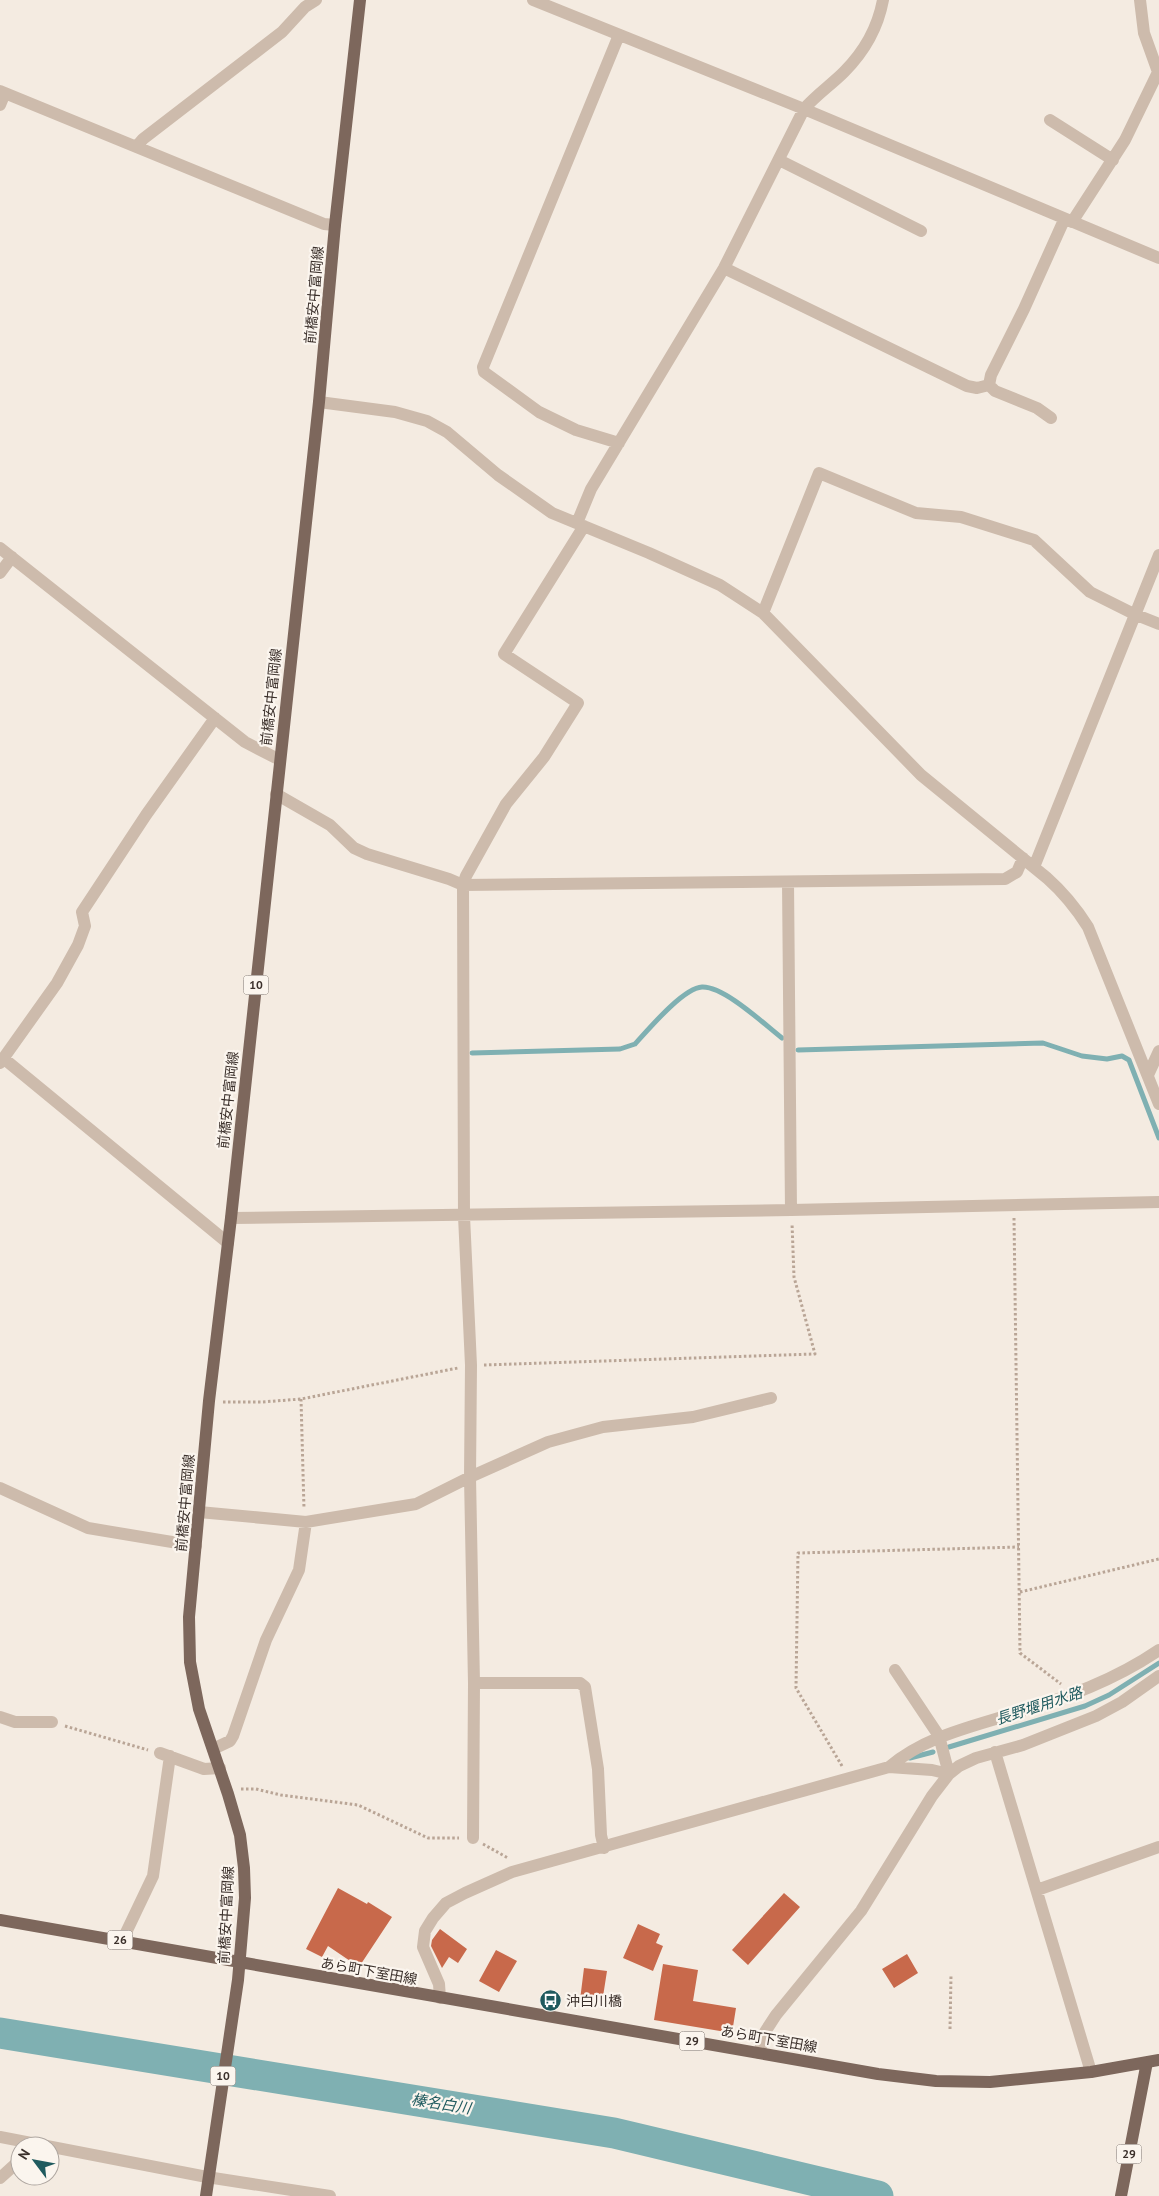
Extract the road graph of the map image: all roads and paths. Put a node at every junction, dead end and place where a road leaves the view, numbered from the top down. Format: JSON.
{"nodes":[{"id":1,"x":316,"y":0,"type":"edge"},
{"id":2,"x":360,"y":0,"type":"edge"},
{"id":3,"x":533,"y":0,"type":"edge"},
{"id":4,"x":883,"y":0,"type":"edge"},
{"id":5,"x":1140,"y":0,"type":"edge"},
{"id":6,"x":618,"y":35,"type":"junction"},
{"id":7,"x":1158,"y":72,"type":"edge"},
{"id":8,"x":3,"y":92,"type":"edge"},
{"id":9,"x":0,"y":105,"type":"edge"},
{"id":10,"x":804,"y":109,"type":"junction"},
{"id":11,"x":1050,"y":120,"type":"dead end"},
{"id":12,"x":137,"y":146,"type":"junction"},
{"id":13,"x":779,"y":160,"type":"junction"},
{"id":14,"x":1112,"y":160,"type":"junction"},
{"id":15,"x":1068,"y":221,"type":"junction"},
{"id":16,"x":335,"y":225,"type":"junction"},
{"id":17,"x":921,"y":231,"type":"dead end"},
{"id":18,"x":1159,"y":258,"type":"edge"},
{"id":19,"x":724,"y":268,"type":"junction"},
{"id":20,"x":989,"y":385,"type":"junction"},
{"id":21,"x":319,"y":402,"type":"junction"},
{"id":22,"x":1050,"y":418,"type":"dead end"},
{"id":23,"x":619,"y":443,"type":"junction"},
{"id":24,"x":580,"y":525,"type":"junction"},
{"id":25,"x":0,"y":548,"type":"edge"},
{"id":26,"x":1159,"y":555,"type":"edge"},
{"id":27,"x":12,"y":557,"type":"junction"},
{"id":28,"x":0,"y":573,"type":"edge"},
{"id":29,"x":763,"y":613,"type":"junction"},
{"id":30,"x":1134,"y":614,"type":"junction"},
{"id":31,"x":1159,"y":624,"type":"edge"},
{"id":32,"x":215,"y":718,"type":"junction"},
{"id":33,"x":280,"y":760,"type":"junction"},
{"id":34,"x":276,"y":794,"type":"junction"},
{"id":35,"x":1023,"y":858,"type":"junction"},
{"id":36,"x":1034,"y":867,"type":"junction"},
{"id":37,"x":788,"y":882,"type":"junction"},
{"id":38,"x":462,"y":885,"type":"junction"},
{"id":39,"x":1159,"y":1051,"type":"edge"},
{"id":40,"x":2,"y":1060,"type":"edge"},
{"id":41,"x":1148,"y":1075,"type":"junction"},
{"id":42,"x":1159,"y":1104,"type":"edge"},
{"id":43,"x":1159,"y":1202,"type":"edge"},
{"id":44,"x":1013,"y":1205,"type":"junction"},
{"id":45,"x":791,"y":1210,"type":"junction"},
{"id":46,"x":464,"y":1216,"type":"junction"},
{"id":47,"x":231,"y":1218,"type":"junction"},
{"id":48,"x":228,"y":1243,"type":"junction"},
{"id":49,"x":471,"y":1365,"type":"junction"},
{"id":50,"x":771,"y":1398,"type":"dead end"},
{"id":51,"x":302,"y":1399,"type":"junction"},
{"id":52,"x":209,"y":1401,"type":"junction"},
{"id":53,"x":470,"y":1477,"type":"junction"},
{"id":54,"x":0,"y":1488,"type":"edge"},
{"id":55,"x":199,"y":1512,"type":"junction"},
{"id":56,"x":306,"y":1522,"type":"junction"},
{"id":57,"x":196,"y":1546,"type":"junction"},
{"id":58,"x":1019,"y":1547,"type":"junction"},
{"id":59,"x":1159,"y":1559,"type":"edge"},
{"id":60,"x":1020,"y":1592,"type":"junction"},
{"id":61,"x":1159,"y":1650,"type":"edge"},
{"id":62,"x":895,"y":1670,"type":"dead end"},
{"id":63,"x":1159,"y":1676,"type":"edge"},
{"id":64,"x":474,"y":1683,"type":"junction"},
{"id":65,"x":1073,"y":1695,"type":"junction"},
{"id":66,"x":0,"y":1717,"type":"edge"},
{"id":67,"x":52,"y":1722,"type":"joint"},
{"id":68,"x":938,"y":1736,"type":"junction"},
{"id":69,"x":213,"y":1749,"type":"junction"},
{"id":70,"x":995,"y":1752,"type":"junction"},
{"id":71,"x":165,"y":1755,"type":"junction"},
{"id":72,"x":889,"y":1767,"type":"junction"},
{"id":73,"x":220,"y":1768,"type":"junction"},
{"id":74,"x":949,"y":1774,"type":"junction"},
{"id":75,"x":849,"y":1779,"type":"junction"},
{"id":76,"x":239,"y":1788,"type":"dead end"},
{"id":77,"x":473,"y":1838,"type":"junction"},
{"id":78,"x":1159,"y":1847,"type":"edge"},
{"id":79,"x":604,"y":1848,"type":"junction"},
{"id":80,"x":526,"y":1868,"type":"junction"},
{"id":81,"x":1037,"y":1890,"type":"junction"},
{"id":82,"x":0,"y":1920,"type":"edge"},
{"id":83,"x":122,"y":1941,"type":"junction"},
{"id":84,"x":239,"y":1963,"type":"junction"},
{"id":85,"x":951,"y":1975,"type":"dead end"},
{"id":86,"x":440,"y":1998,"type":"junction"},
{"id":87,"x":950,"y":2029,"type":"dead end"},
{"id":88,"x":759,"y":2052,"type":"junction"},
{"id":89,"x":1153,"y":2061,"type":"edge"},
{"id":90,"x":1091,"y":2072,"type":"junction"},
{"id":91,"x":60,"y":2149,"type":"edge"},
{"id":92,"x":10,"y":2169,"type":"edge"},
{"id":93,"x":207,"y":2175,"type":"junction"},
{"id":94,"x":0,"y":2178,"type":"edge"},
{"id":95,"x":206,"y":2196,"type":"edge"},
{"id":96,"x":330,"y":2196,"type":"edge"},
{"id":97,"x":1121,"y":2196,"type":"edge"}],
"edges":[{"from":1,"to":12,"type":"street"},
{"from":2,"to":16,"type":"main road","name":"前橋安中富岡線","number":"10"},
{"from":3,"to":6,"type":"street"},
{"from":4,"to":10,"type":"street"},
{"from":5,"to":7,"type":"street"},
{"from":6,"to":10,"type":"street"},
{"from":6,"to":23,"type":"street"},
{"from":7,"to":14,"type":"street"},
{"from":8,"to":9,"type":"street"},
{"from":8,"to":12,"type":"street"},
{"from":10,"to":13,"type":"street"},
{"from":10,"to":15,"type":"street"},
{"from":11,"to":14,"type":"street"},
{"from":12,"to":16,"type":"street"},
{"from":13,"to":17,"type":"street"},
{"from":13,"to":19,"type":"street"},
{"from":14,"to":15,"type":"street"},
{"from":15,"to":18,"type":"street"},
{"from":15,"to":20,"type":"street"},
{"from":16,"to":21,"type":"main road","name":"前橋安中富岡線","number":"10"},
{"from":19,"to":20,"type":"street"},
{"from":19,"to":23,"type":"street"},
{"from":20,"to":22,"type":"street"},
{"from":21,"to":24,"type":"street"},
{"from":21,"to":33,"type":"main road","name":"前橋安中富岡線","number":"10"},
{"from":23,"to":24,"type":"street"},
{"from":24,"to":29,"type":"street"},
{"from":24,"to":38,"type":"street"},
{"from":25,"to":27,"type":"street"},
{"from":26,"to":30,"type":"street"},
{"from":27,"to":28,"type":"street"},
{"from":27,"to":32,"type":"street"},
{"from":29,"to":30,"type":"street"},
{"from":29,"to":35,"type":"street"},
{"from":30,"to":31,"type":"street"},
{"from":30,"to":36,"type":"street"},
{"from":32,"to":33,"type":"street"},
{"from":32,"to":40,"type":"street"},
{"from":33,"to":34,"type":"main road","name":"前橋安中富岡線","number":"10"},
{"from":34,"to":38,"type":"street"},
{"from":34,"to":47,"type":"main road","name":"前橋安中富岡線","number":"10"},
{"from":35,"to":36,"type":"street"},
{"from":35,"to":37,"type":"street"},
{"from":36,"to":41,"type":"street"},
{"from":37,"to":38,"type":"street"},
{"from":37,"to":45,"type":"street"},
{"from":38,"to":46,"type":"street"},
{"from":39,"to":41,"type":"street"},
{"from":40,"to":48,"type":"street"},
{"from":41,"to":42,"type":"street"},
{"from":43,"to":44,"type":"street"},
{"from":44,"to":45,"type":"street"},
{"from":44,"to":58,"type":"path"},
{"from":45,"to":46,"type":"street"},
{"from":45,"to":49,"type":"path"},
{"from":46,"to":47,"type":"street"},
{"from":46,"to":49,"type":"street"},
{"from":47,"to":48,"type":"main road","name":"前橋安中富岡線","number":"10"},
{"from":48,"to":52,"type":"main road","name":"前橋安中富岡線","number":"10"},
{"from":49,"to":51,"type":"path"},
{"from":49,"to":53,"type":"street"},
{"from":50,"to":53,"type":"street"},
{"from":51,"to":52,"type":"path"},
{"from":51,"to":56,"type":"path"},
{"from":52,"to":55,"type":"main road","name":"前橋安中富岡線","number":"10"},
{"from":53,"to":56,"type":"street"},
{"from":53,"to":64,"type":"street"},
{"from":54,"to":57,"type":"street"},
{"from":55,"to":56,"type":"street"},
{"from":55,"to":57,"type":"main road","name":"前橋安中富岡線","number":"10"},
{"from":56,"to":69,"type":"street"},
{"from":57,"to":69,"type":"main road","name":"前橋安中富岡線","number":"10"},
{"from":58,"to":60,"type":"path"},
{"from":58,"to":75,"type":"path"},
{"from":59,"to":60,"type":"path"},
{"from":60,"to":65,"type":"path"},
{"from":61,"to":65,"type":"street"},
{"from":62,"to":68,"type":"street"},
{"from":63,"to":70,"type":"street"},
{"from":64,"to":77,"type":"street"},
{"from":64,"to":79,"type":"street"},
{"from":65,"to":68,"type":"street"},
{"from":66,"to":67,"type":"street"},
{"from":67,"to":71,"type":"path"},
{"from":68,"to":72,"type":"street"},
{"from":68,"to":74,"type":"street"},
{"from":69,"to":73,"type":"main road","name":"前橋安中富岡線","number":"10"},
{"from":70,"to":74,"type":"street"},
{"from":70,"to":81,"type":"street"},
{"from":71,"to":73,"type":"street"},
{"from":71,"to":83,"type":"street"},
{"from":72,"to":74,"type":"street"},
{"from":72,"to":75,"type":"street"},
{"from":73,"to":84,"type":"main road","name":"前橋安中富岡線","number":"10"},
{"from":74,"to":88,"type":"street"},
{"from":75,"to":79,"type":"street"},
{"from":76,"to":77,"type":"path"},
{"from":77,"to":80,"type":"path"},
{"from":78,"to":81,"type":"street"},
{"from":79,"to":80,"type":"street"},
{"from":80,"to":86,"type":"street"},
{"from":81,"to":90,"type":"street"},
{"from":82,"to":83,"type":"main road","number":"26"},
{"from":83,"to":84,"type":"main road","number":"26"},
{"from":84,"to":86,"type":"main road","name":"あら町下室田線","number":"29"},
{"from":84,"to":93,"type":"main road","name":"前橋安中富岡線","number":"10"},
{"from":85,"to":87,"type":"path"},
{"from":86,"to":88,"type":"main road","name":"あら町下室田線","number":"29"},
{"from":88,"to":90,"type":"main road","name":"あら町下室田線","number":"29"},
{"from":89,"to":90,"type":"main road","name":"あら町下室田線","number":"29"},
{"from":89,"to":97,"type":"main road","name":"あら町下室田線","number":"29"},
{"from":91,"to":93,"type":"street"},
{"from":92,"to":94,"type":"street"},
{"from":93,"to":95,"type":"main road","name":"前橋安中富岡線","number":"10"},
{"from":93,"to":96,"type":"street"}]}
